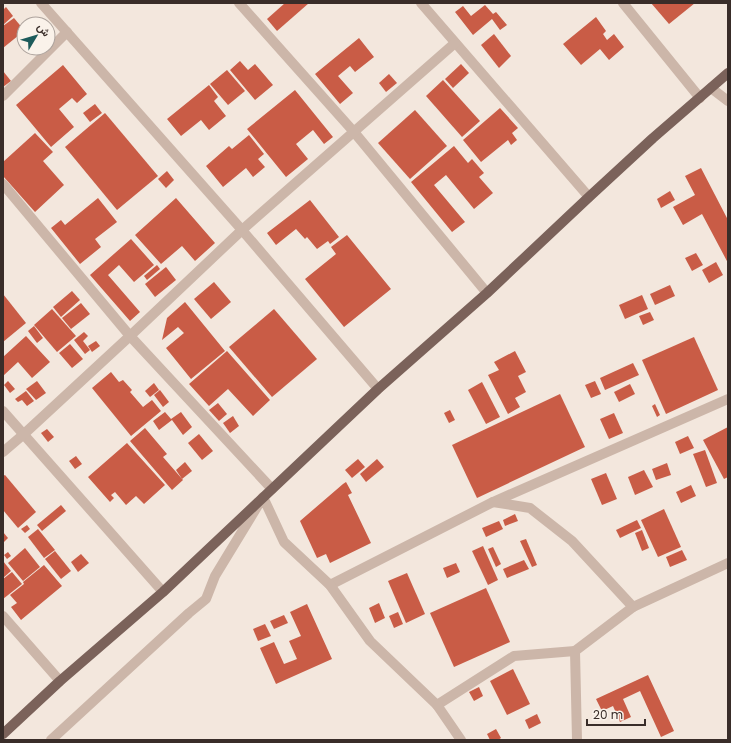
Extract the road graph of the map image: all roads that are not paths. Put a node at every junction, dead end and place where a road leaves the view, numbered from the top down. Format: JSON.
{"nodes":[{"id":1,"x":41,"y":3,"type":"edge"},
{"id":2,"x":239,"y":3,"type":"edge"},
{"id":3,"x":421,"y":3,"type":"edge"},
{"id":4,"x":623,"y":3,"type":"edge"},
{"id":5,"x":67,"y":32,"type":"junction"},
{"id":6,"x":455,"y":43,"type":"junction"},
{"id":7,"x":728,"y":73,"type":"edge"},
{"id":8,"x":711,"y":88,"type":"junction"},
{"id":9,"x":3,"y":96,"type":"edge"},
{"id":10,"x":700,"y":98,"type":"junction"},
{"id":11,"x":728,"y":101,"type":"edge"},
{"id":12,"x":354,"y":132,"type":"junction"},
{"id":13,"x":3,"y":184,"type":"edge"},
{"id":14,"x":589,"y":197,"type":"junction"},
{"id":15,"x":242,"y":230,"type":"junction"},
{"id":16,"x":487,"y":293,"type":"junction"},
{"id":17,"x":130,"y":336,"type":"junction"},
{"id":18,"x":378,"y":389,"type":"junction"},
{"id":19,"x":728,"y":399,"type":"edge"},
{"id":20,"x":3,"y":411,"type":"edge"},
{"id":21,"x":24,"y":434,"type":"junction"},
{"id":22,"x":3,"y":452,"type":"edge"},
{"id":23,"x":272,"y":489,"type":"junction"},
{"id":24,"x":263,"y":497,"type":"junction"},
{"id":25,"x":492,"y":502,"type":"junction"},
{"id":26,"x":728,"y":563,"type":"edge"},
{"id":27,"x":330,"y":585,"type":"junction"},
{"id":28,"x":163,"y":592,"type":"junction"},
{"id":29,"x":633,"y":607,"type":"junction"},
{"id":30,"x":3,"y":616,"type":"edge"},
{"id":31,"x":575,"y":650,"type":"junction"},
{"id":32,"x":60,"y":681,"type":"junction"},
{"id":33,"x":437,"y":705,"type":"junction"},
{"id":34,"x":3,"y":734,"type":"edge"},
{"id":35,"x":51,"y":740,"type":"edge"},
{"id":36,"x":461,"y":740,"type":"edge"},
{"id":37,"x":577,"y":740,"type":"edge"}],
"edges":[{"from":1,"to":5,"type":"street"},
{"from":2,"to":12,"type":"street"},
{"from":3,"to":6,"type":"street"},
{"from":4,"to":10,"type":"street"},
{"from":5,"to":9,"type":"street"},
{"from":5,"to":15,"type":"street"},
{"from":6,"to":12,"type":"street"},
{"from":6,"to":14,"type":"street"},
{"from":7,"to":8,"type":"main road"},
{"from":8,"to":10,"type":"main road"},
{"from":8,"to":11,"type":"street"},
{"from":10,"to":14,"type":"main road"},
{"from":12,"to":15,"type":"street"},
{"from":12,"to":16,"type":"street"},
{"from":13,"to":17,"type":"street"},
{"from":14,"to":16,"type":"main road"},
{"from":15,"to":17,"type":"street"},
{"from":15,"to":18,"type":"street"},
{"from":16,"to":18,"type":"main road"},
{"from":17,"to":21,"type":"street"},
{"from":17,"to":23,"type":"street"},
{"from":18,"to":23,"type":"main road"},
{"from":19,"to":25,"type":"street"},
{"from":20,"to":21,"type":"street"},
{"from":21,"to":22,"type":"street"},
{"from":21,"to":28,"type":"street"},
{"from":23,"to":24,"type":"main road"},
{"from":24,"to":27,"type":"street"},
{"from":24,"to":28,"type":"main road"},
{"from":24,"to":35,"type":"street"},
{"from":25,"to":27,"type":"street"},
{"from":25,"to":29,"type":"street"},
{"from":26,"to":29,"type":"street"},
{"from":27,"to":33,"type":"street"},
{"from":28,"to":32,"type":"main road"},
{"from":29,"to":31,"type":"street"},
{"from":30,"to":32,"type":"street"},
{"from":31,"to":33,"type":"street"},
{"from":31,"to":37,"type":"street"},
{"from":32,"to":34,"type":"main road"},
{"from":33,"to":36,"type":"street"}]}
